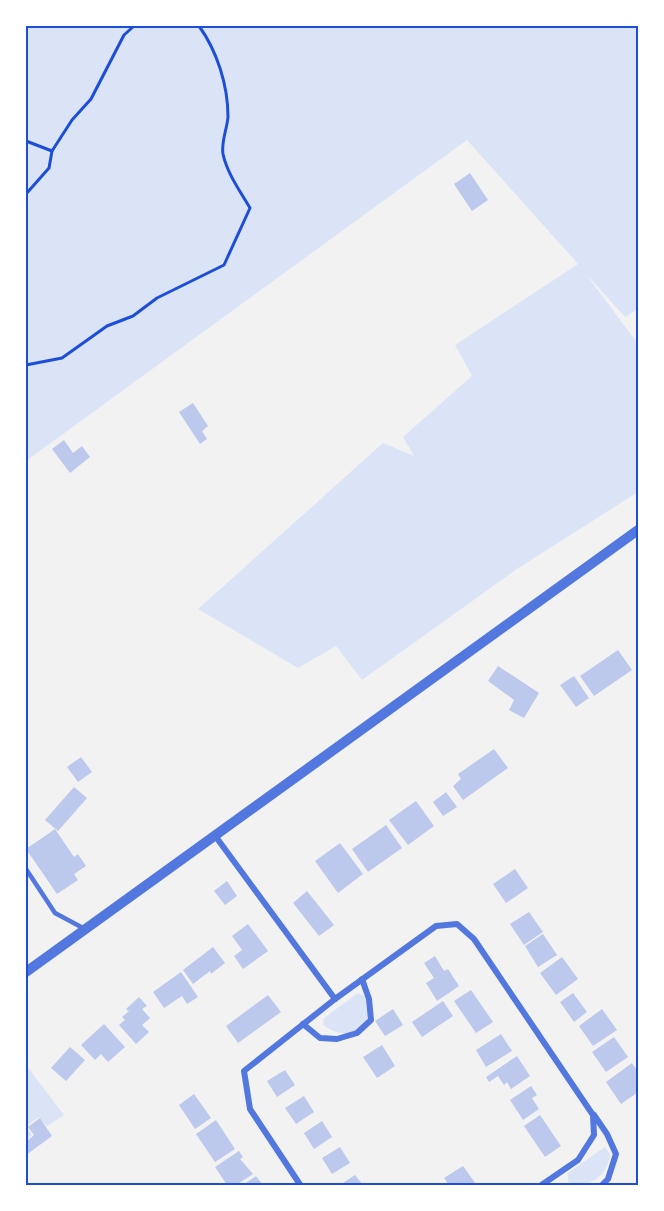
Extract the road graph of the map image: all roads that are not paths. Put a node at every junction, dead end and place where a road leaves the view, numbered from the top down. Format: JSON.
{"nodes":[{"id":1,"x":639,"y":530,"type":"edge"},
{"id":2,"x":216,"y":837,"type":"junction"},
{"id":3,"x":26,"y":869,"type":"edge"},
{"id":4,"x":86,"y":929,"type":"junction"},
{"id":5,"x":26,"y":972,"type":"edge"},
{"id":6,"x":362,"y":979,"type":"junction"},
{"id":7,"x":335,"y":999,"type":"junction"},
{"id":8,"x":303,"y":1024,"type":"junction"},
{"id":9,"x":593,"y":1114,"type":"junction"},
{"id":10,"x":301,"y":1185,"type":"edge"},
{"id":11,"x":543,"y":1185,"type":"edge"},
{"id":12,"x":601,"y":1185,"type":"edge"}],
"edges":[{"from":1,"to":2,"type":"street"},
{"from":2,"to":4,"type":"street"},
{"from":2,"to":7,"type":"street"},
{"from":3,"to":4,"type":"lane"},
{"from":4,"to":5,"type":"street"},
{"from":6,"to":7,"type":"street"},
{"from":6,"to":8,"type":"street"},
{"from":6,"to":9,"type":"street"},
{"from":7,"to":8,"type":"street"},
{"from":8,"to":10,"type":"street"},
{"from":9,"to":11,"type":"street"},
{"from":9,"to":12,"type":"street"}]}
